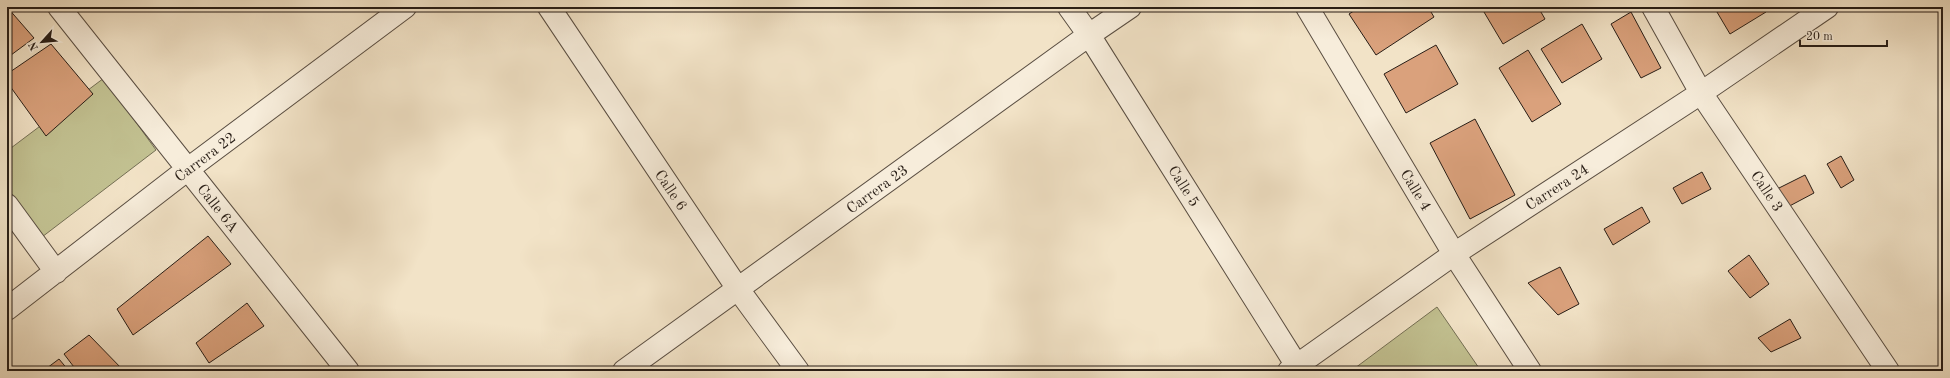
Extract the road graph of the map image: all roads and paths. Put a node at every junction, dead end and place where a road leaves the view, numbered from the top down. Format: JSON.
{"nodes":[{"id":1,"x":59,"y":7,"type":"edge"},
{"id":2,"x":406,"y":7,"type":"edge"},
{"id":3,"x":548,"y":7,"type":"edge"},
{"id":4,"x":1069,"y":7,"type":"edge"},
{"id":5,"x":1130,"y":7,"type":"edge"},
{"id":6,"x":1306,"y":7,"type":"edge"},
{"id":7,"x":1653,"y":7,"type":"edge"},
{"id":8,"x":1827,"y":7,"type":"edge"},
{"id":9,"x":1089,"y":35,"type":"junction"},
{"id":10,"x":1701,"y":93,"type":"junction"},
{"id":11,"x":188,"y":170,"type":"junction"},
{"id":12,"x":7,"y":205,"type":"edge"},
{"id":13,"x":1454,"y":254,"type":"junction"},
{"id":14,"x":56,"y":272,"type":"junction"},
{"id":15,"x":738,"y":289,"type":"junction"},
{"id":16,"x":7,"y":309,"type":"edge"},
{"id":17,"x":1293,"y":368,"type":"edge"},
{"id":18,"x":348,"y":371,"type":"edge"},
{"id":19,"x":624,"y":371,"type":"edge"},
{"id":20,"x":798,"y":371,"type":"edge"},
{"id":21,"x":1530,"y":371,"type":"edge"},
{"id":22,"x":1888,"y":371,"type":"edge"}],
"edges":[{"from":1,"to":11,"type":"street","name":"Calle 6A"},
{"from":2,"to":11,"type":"street","name":"Carrera 22"},
{"from":3,"to":15,"type":"street","name":"Calle 6"},
{"from":4,"to":9,"type":"street","name":"Calle 5"},
{"from":5,"to":9,"type":"street","name":"Carrera 23"},
{"from":6,"to":13,"type":"street","name":"Calle 4"},
{"from":7,"to":10,"type":"street","name":"Calle 3"},
{"from":8,"to":10,"type":"street","name":"Carrera 24"},
{"from":9,"to":15,"type":"street","name":"Carrera 23"},
{"from":9,"to":17,"type":"street","name":"Calle 5"},
{"from":10,"to":13,"type":"street","name":"Carrera 24"},
{"from":10,"to":22,"type":"street","name":"Calle 3"},
{"from":11,"to":14,"type":"street","name":"Carrera 22"},
{"from":11,"to":18,"type":"street","name":"Calle 6A"},
{"from":12,"to":14,"type":"street"},
{"from":13,"to":17,"type":"street","name":"Carrera 24"},
{"from":13,"to":21,"type":"street","name":"Calle 4"},
{"from":14,"to":16,"type":"street","name":"Carrera 22"},
{"from":15,"to":19,"type":"street","name":"Carrera 23"},
{"from":15,"to":20,"type":"street","name":"Calle 6"}]}
